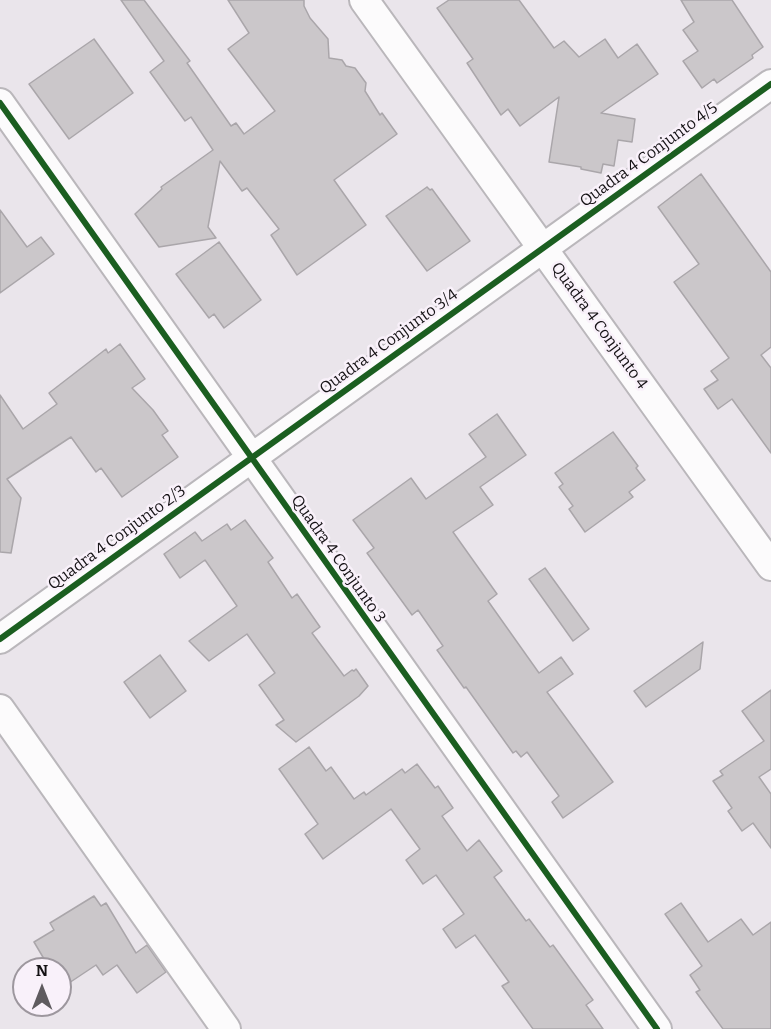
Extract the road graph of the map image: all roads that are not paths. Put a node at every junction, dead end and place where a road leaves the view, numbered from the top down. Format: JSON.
{"nodes":[{"id":1,"x":364,"y":0,"type":"edge"},
{"id":2,"x":771,"y":84,"type":"edge"},
{"id":3,"x":0,"y":103,"type":"edge"},
{"id":4,"x":543,"y":247,"type":"junction"},
{"id":5,"x":250,"y":458,"type":"junction"},
{"id":6,"x":771,"y":566,"type":"edge"},
{"id":7,"x":0,"y":639,"type":"edge"},
{"id":8,"x":0,"y":709,"type":"edge"},
{"id":9,"x":226,"y":1029,"type":"edge"},
{"id":10,"x":657,"y":1029,"type":"edge"}],
"edges":[{"from":1,"to":4,"type":"street","name":"Quadra 4 Conjunto 4"},
{"from":2,"to":4,"type":"street","name":"Quadra 4 Conjunto 4/5"},
{"from":3,"to":5,"type":"street","name":"Quadra 4 Conjunto 3"},
{"from":4,"to":5,"type":"street","name":"Quadra 4 Conjunto 3/4"},
{"from":4,"to":6,"type":"street","name":"Quadra 4 Conjunto 4"},
{"from":5,"to":7,"type":"street","name":"Quadra 4 Conjunto 2/3"},
{"from":5,"to":10,"type":"street","name":"Quadra 4 Conjunto 3"},
{"from":8,"to":9,"type":"street"}]}
